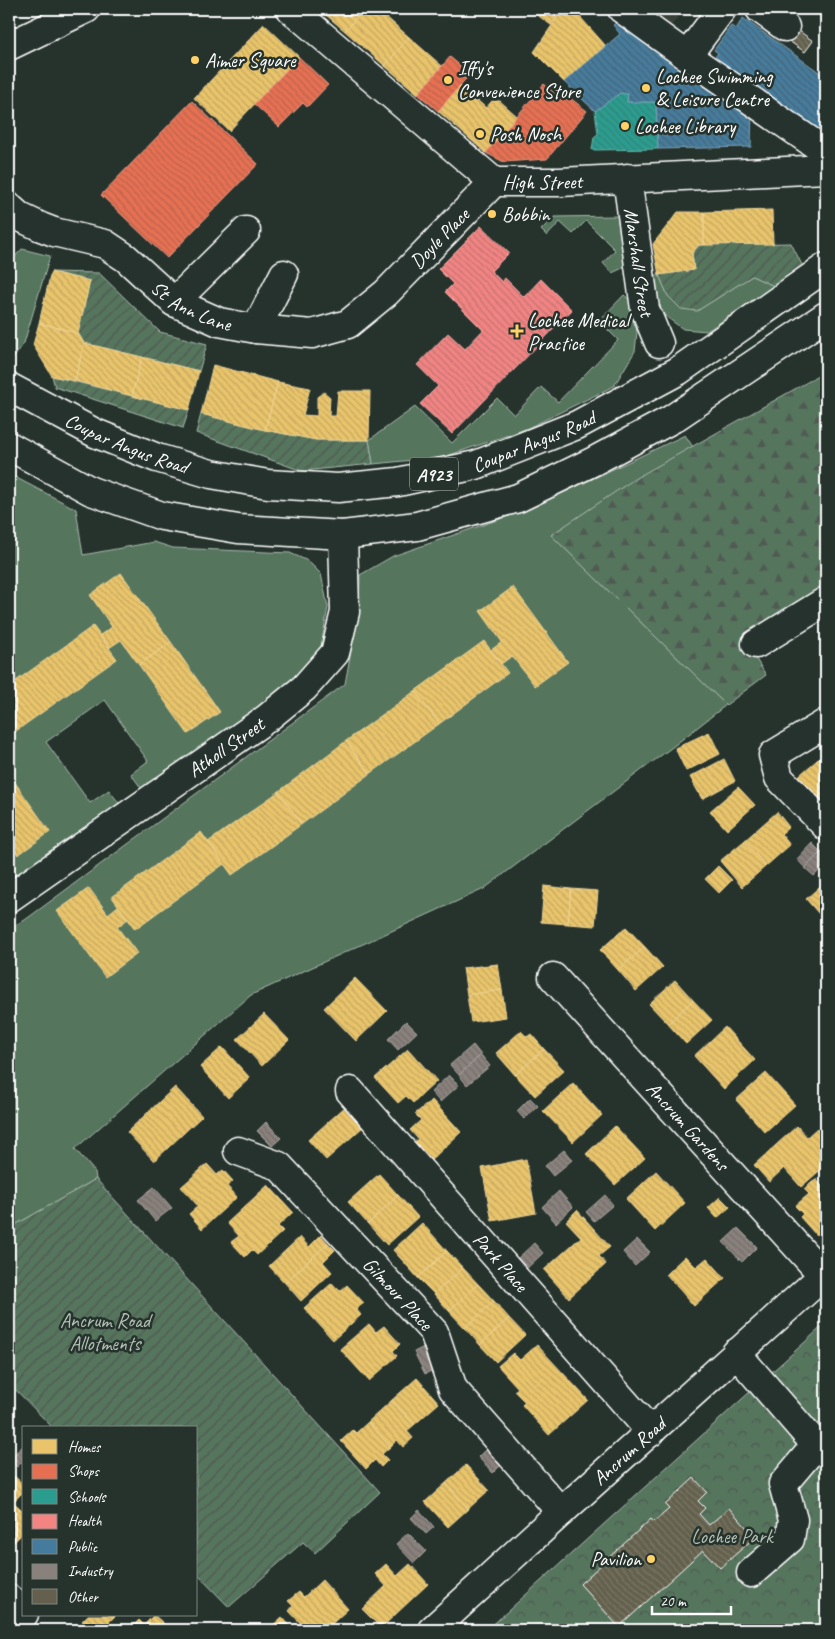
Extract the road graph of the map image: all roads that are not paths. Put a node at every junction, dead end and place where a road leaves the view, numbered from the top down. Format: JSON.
{"nodes":[{"id":1,"x":86,"y":9,"type":"edge"},
{"id":2,"x":291,"y":9,"type":"edge"},
{"id":3,"x":622,"y":9,"type":"edge"},
{"id":4,"x":722,"y":9,"type":"edge"},
{"id":5,"x":760,"y":9,"type":"edge"},
{"id":6,"x":785,"y":27,"type":"dead end"},
{"id":7,"x":9,"y":46,"type":"edge"},
{"id":8,"x":687,"y":56,"type":"junction"},
{"id":9,"x":826,"y":152,"type":"edge"},
{"id":10,"x":826,"y":169,"type":"edge"},
{"id":11,"x":626,"y":178,"type":"junction"},
{"id":12,"x":494,"y":182,"type":"junction"},
{"id":13,"x":9,"y":207,"type":"edge"},
{"id":14,"x":246,"y":231,"type":"dead end"},
{"id":15,"x":826,"y":267,"type":"edge"},
{"id":16,"x":284,"y":274,"type":"dead end"},
{"id":17,"x":386,"y":292,"type":"joint"},
{"id":18,"x":174,"y":302,"type":"junction"},
{"id":19,"x":826,"y":316,"type":"edge"},
{"id":20,"x":256,"y":329,"type":"junction"},
{"id":21,"x":660,"y":343,"type":"dead end"},
{"id":22,"x":9,"y":387,"type":"edge"},
{"id":23,"x":9,"y":446,"type":"edge"},
{"id":24,"x":343,"y":535,"type":"junction"},
{"id":25,"x":826,"y":601,"type":"edge"},
{"id":26,"x":756,"y":644,"type":"dead end"},
{"id":27,"x":826,"y":722,"type":"edge"},
{"id":28,"x":826,"y":826,"type":"edge"},
{"id":29,"x":9,"y":898,"type":"edge"},
{"id":30,"x":553,"y":977,"type":"dead end"},
{"id":31,"x":350,"y":1091,"type":"dead end"},
{"id":32,"x":238,"y":1151,"type":"dead end"},
{"id":33,"x":825,"y":1274,"type":"edge"},
{"id":34,"x":736,"y":1354,"type":"junction"},
{"id":35,"x":651,"y":1432,"type":"junction"},
{"id":36,"x":821,"y":1450,"type":"edge"},
{"id":37,"x":561,"y":1512,"type":"junction"},
{"id":38,"x":752,"y":1573,"type":"dead end"},
{"id":39,"x":24,"y":1616,"type":"edge"},
{"id":40,"x":39,"y":1630,"type":"edge"},
{"id":41,"x":432,"y":1630,"type":"edge"}],
"edges":[{"from":1,"to":7,"type":"street"},
{"from":2,"to":12,"type":"street","name":"High Street"},
{"from":3,"to":8,"type":"street"},
{"from":4,"to":8,"type":"street"},
{"from":5,"to":6,"type":"street"},
{"from":8,"to":9,"type":"street"},
{"from":10,"to":11,"type":"street","name":"High Street"},
{"from":11,"to":12,"type":"street","name":"High Street"},
{"from":11,"to":21,"type":"street","name":"Marshall Street"},
{"from":12,"to":17,"type":"street","name":"Doyle Place"},
{"from":13,"to":18,"type":"street","name":"St Ann Lane"},
{"from":14,"to":18,"type":"street"},
{"from":15,"to":22,"type":"street","name":"Coupar Angus Road","number":"A923"},
{"from":16,"to":20,"type":"street"},
{"from":17,"to":20,"type":"street","name":"St Ann Lane"},
{"from":18,"to":20,"type":"street","name":"St Ann Lane"},
{"from":19,"to":24,"type":"street","name":"Coupar Angus Road","number":"A923"},
{"from":23,"to":24,"type":"street","name":"Coupar Angus Road","number":"A923"},
{"from":24,"to":29,"type":"street","name":"Atholl Street"},
{"from":25,"to":26,"type":"street"},
{"from":27,"to":28,"type":"street"},
{"from":30,"to":33,"type":"street","name":"Ancrum Gardens"},
{"from":31,"to":35,"type":"street","name":"Park Place"},
{"from":32,"to":37,"type":"street","name":"Gilmour Place"},
{"from":33,"to":34,"type":"street","name":"Ancrum Road"},
{"from":34,"to":35,"type":"street","name":"Ancrum Road"},
{"from":34,"to":36,"type":"street"},
{"from":35,"to":37,"type":"street","name":"Ancrum Road"},
{"from":36,"to":38,"type":"street"},
{"from":37,"to":41,"type":"street","name":"Ancrum Road"},
{"from":39,"to":40,"type":"street"}]}
